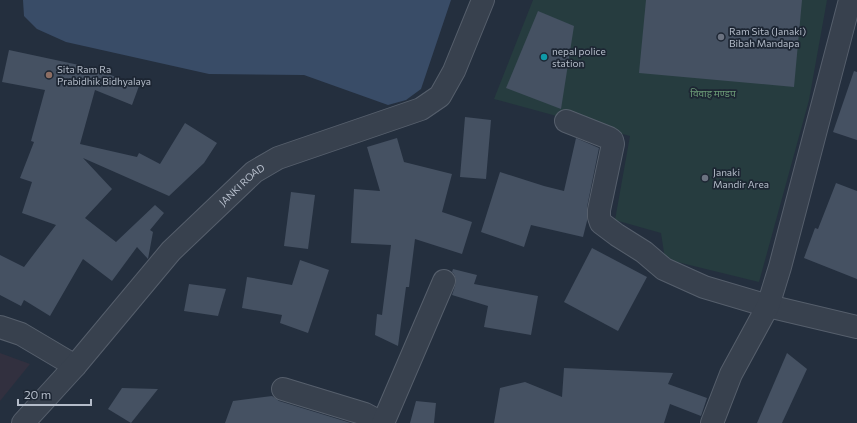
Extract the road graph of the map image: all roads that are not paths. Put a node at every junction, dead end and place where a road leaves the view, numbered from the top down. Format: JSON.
{"nodes":[{"id":1,"x":483,"y":0,"type":"edge"},
{"id":2,"x":850,"y":0,"type":"edge"},
{"id":3,"x":566,"y":121,"type":"dead end"},
{"id":4,"x":444,"y":281,"type":"dead end"},
{"id":5,"x":768,"y":306,"type":"junction"},
{"id":6,"x":0,"y":327,"type":"edge"},
{"id":7,"x":857,"y":327,"type":"edge"},
{"id":8,"x":75,"y":366,"type":"junction"},
{"id":9,"x":283,"y":389,"type":"dead end"},
{"id":10,"x":23,"y":423,"type":"edge"},
{"id":11,"x":382,"y":423,"type":"edge"},
{"id":12,"x":712,"y":423,"type":"edge"}],
"edges":[{"from":1,"to":8,"type":"street","name":"JANKI ROAD"},
{"from":2,"to":5,"type":"street"},
{"from":3,"to":5,"type":"street"},
{"from":4,"to":11,"type":"street"},
{"from":5,"to":7,"type":"street"},
{"from":5,"to":12,"type":"street"},
{"from":6,"to":8,"type":"street"},
{"from":8,"to":10,"type":"street","name":"JANKI ROAD"},
{"from":9,"to":11,"type":"street"}]}
